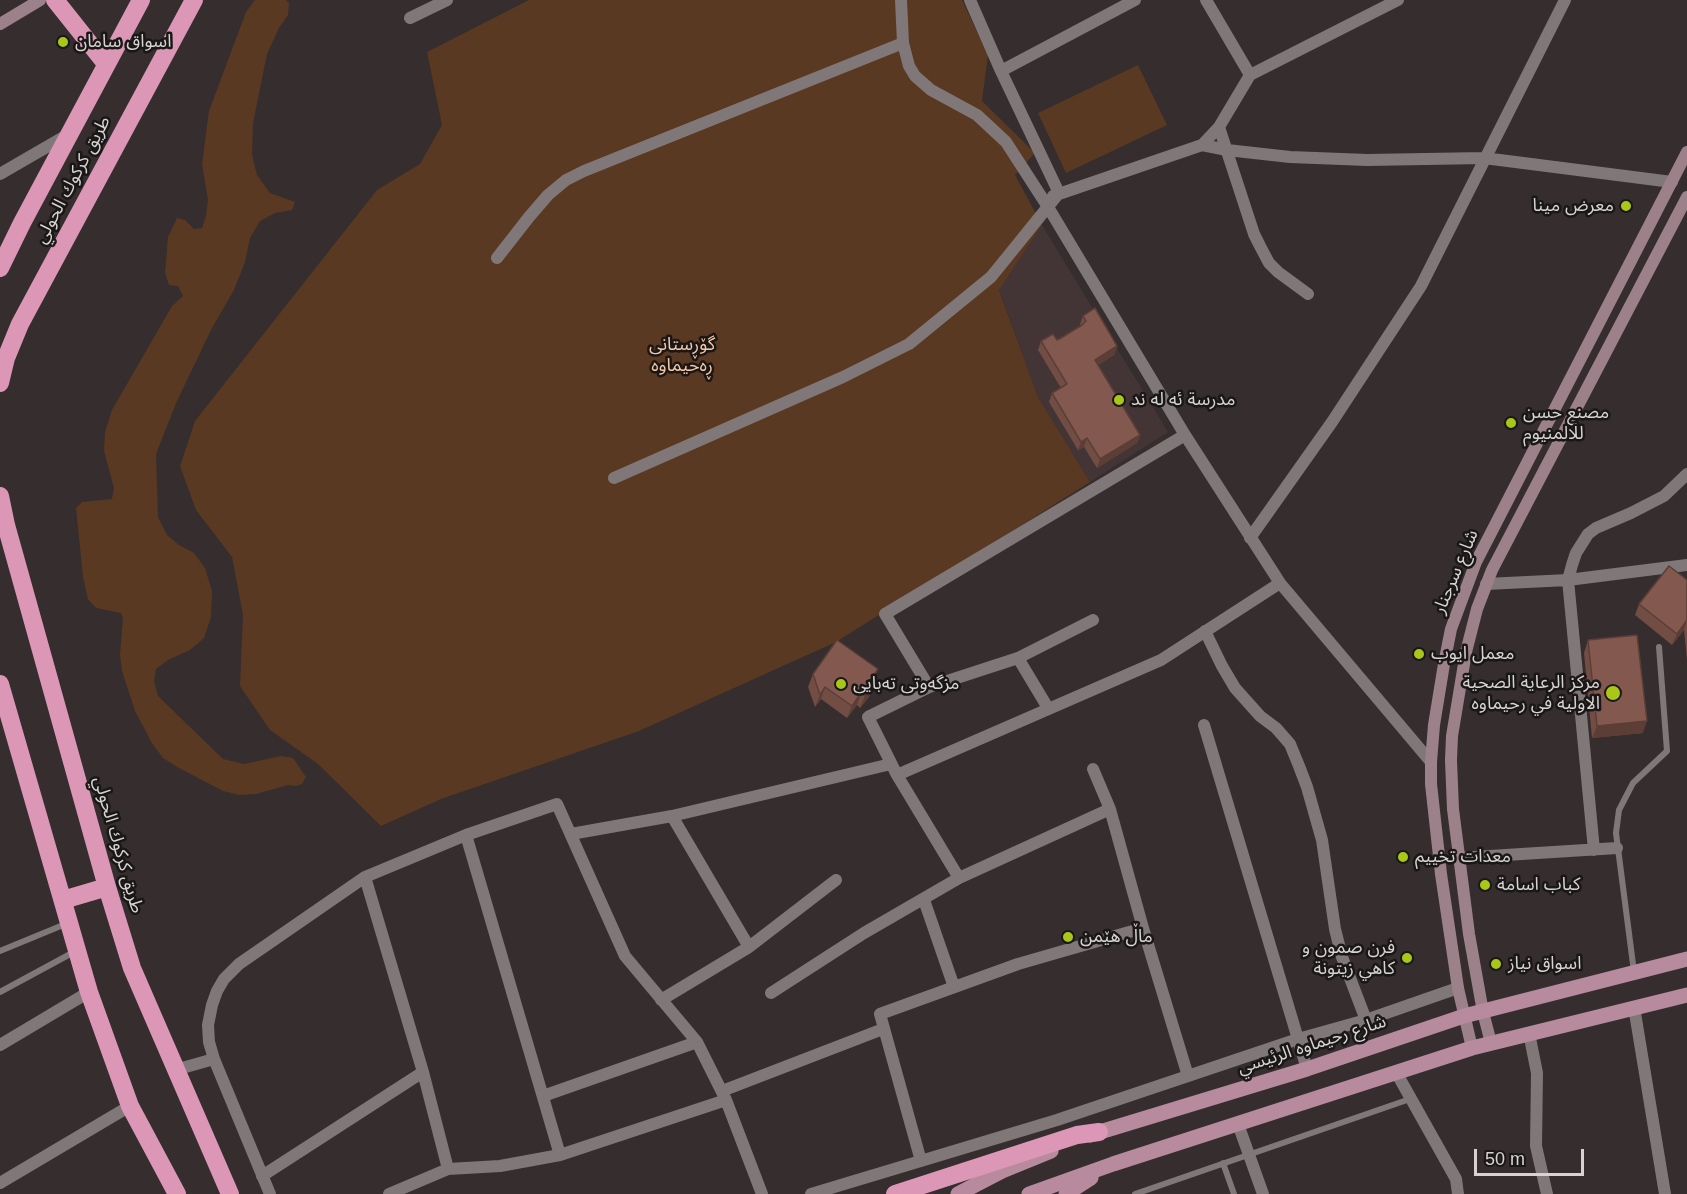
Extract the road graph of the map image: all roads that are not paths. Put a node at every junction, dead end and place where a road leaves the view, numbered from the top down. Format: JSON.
{"nodes":[{"id":1,"x":40,"y":0,"type":"edge"},
{"id":2,"x":55,"y":0,"type":"edge"},
{"id":3,"x":141,"y":0,"type":"edge"},
{"id":4,"x":194,"y":0,"type":"edge"},
{"id":5,"x":447,"y":0,"type":"edge"},
{"id":6,"x":901,"y":0,"type":"edge"},
{"id":7,"x":970,"y":0,"type":"edge"},
{"id":8,"x":1135,"y":0,"type":"edge"},
{"id":9,"x":1206,"y":0,"type":"edge"},
{"id":10,"x":1398,"y":0,"type":"edge"},
{"id":11,"x":1565,"y":0,"type":"edge"},
{"id":12,"x":410,"y":18,"type":"dead end"},
{"id":13,"x":0,"y":24,"type":"edge"},
{"id":14,"x":903,"y":43,"type":"junction"},
{"id":15,"x":106,"y":64,"type":"junction"},
{"id":16,"x":1001,"y":72,"type":"junction"},
{"id":17,"x":1250,"y":75,"type":"junction"},
{"id":18,"x":1219,"y":127,"type":"junction"},
{"id":19,"x":70,"y":134,"type":"junction"},
{"id":20,"x":1202,"y":145,"type":"junction"},
{"id":21,"x":1227,"y":150,"type":"junction"},
{"id":22,"x":1687,"y":152,"type":"edge"},
{"id":23,"x":1484,"y":159,"type":"junction"},
{"id":24,"x":0,"y":174,"type":"edge"},
{"id":25,"x":1672,"y":182,"type":"junction"},
{"id":26,"x":1059,"y":193,"type":"junction"},
{"id":27,"x":1687,"y":197,"type":"edge"},
{"id":28,"x":1045,"y":203,"type":"junction"},
{"id":29,"x":497,"y":258,"type":"dead end"},
{"id":30,"x":0,"y":268,"type":"edge"},
{"id":31,"x":1308,"y":294,"type":"dead end"},
{"id":32,"x":0,"y":383,"type":"edge"},
{"id":33,"x":1185,"y":435,"type":"junction"},
{"id":34,"x":1532,"y":454,"type":"junction"},
{"id":35,"x":1547,"y":463,"type":"junction"},
{"id":36,"x":1687,"y":474,"type":"edge"},
{"id":37,"x":614,"y":478,"type":"dead end"},
{"id":38,"x":0,"y":496,"type":"edge"},
{"id":39,"x":1250,"y":538,"type":"junction"},
{"id":40,"x":1687,"y":565,"type":"edge"},
{"id":41,"x":1569,"y":580,"type":"junction"},
{"id":42,"x":1280,"y":584,"type":"junction"},
{"id":43,"x":1486,"y":584,"type":"junction"},
{"id":44,"x":1093,"y":620,"type":"dead end"},
{"id":45,"x":1205,"y":631,"type":"junction"},
{"id":46,"x":1659,"y":647,"type":"dead end"},
{"id":47,"x":1018,"y":658,"type":"junction"},
{"id":48,"x":0,"y":684,"type":"edge"},
{"id":49,"x":929,"y":687,"type":"junction"},
{"id":50,"x":1048,"y":708,"type":"junction"},
{"id":51,"x":1204,"y":725,"type":"dead end"},
{"id":52,"x":1431,"y":762,"type":"junction"},
{"id":53,"x":894,"y":769,"type":"junction"},
{"id":54,"x":1093,"y":769,"type":"dead end"},
{"id":55,"x":1110,"y":809,"type":"junction"},
{"id":56,"x":672,"y":816,"type":"junction"},
{"id":57,"x":571,"y":834,"type":"junction"},
{"id":58,"x":466,"y":836,"type":"junction"},
{"id":59,"x":1617,"y":848,"type":"junction"},
{"id":60,"x":1594,"y":850,"type":"junction"},
{"id":61,"x":1458,"y":858,"type":"junction"},
{"id":62,"x":365,"y":877,"type":"junction"},
{"id":63,"x":959,"y":878,"type":"junction"},
{"id":64,"x":836,"y":880,"type":"dead end"},
{"id":65,"x":107,"y":887,"type":"junction"},
{"id":66,"x":63,"y":900,"type":"junction"},
{"id":67,"x":924,"y":900,"type":"junction"},
{"id":68,"x":68,"y":922,"type":"junction"},
{"id":69,"x":1143,"y":928,"type":"junction"},
{"id":70,"x":749,"y":947,"type":"junction"},
{"id":71,"x":77,"y":950,"type":"junction"},
{"id":72,"x":0,"y":951,"type":"edge"},
{"id":73,"x":1687,"y":959,"type":"edge"},
{"id":74,"x":1634,"y":972,"type":"junction"},
{"id":75,"x":954,"y":987,"type":"junction"},
{"id":76,"x":1458,"y":988,"type":"junction"},
{"id":77,"x":0,"y":992,"type":"edge"},
{"id":78,"x":89,"y":992,"type":"junction"},
{"id":79,"x":771,"y":993,"type":"dead end"},
{"id":80,"x":1687,"y":995,"type":"edge"},
{"id":81,"x":661,"y":1000,"type":"junction"},
{"id":82,"x":1634,"y":1007,"type":"junction"},
{"id":83,"x":1483,"y":1012,"type":"junction"},
{"id":84,"x":1464,"y":1016,"type":"junction"},
{"id":85,"x":1366,"y":1020,"type":"junction"},
{"id":86,"x":884,"y":1029,"type":"junction"},
{"id":87,"x":1529,"y":1033,"type":"junction"},
{"id":88,"x":1298,"y":1039,"type":"junction"},
{"id":89,"x":697,"y":1042,"type":"junction"},
{"id":90,"x":1491,"y":1043,"type":"junction"},
{"id":91,"x":0,"y":1045,"type":"edge"},
{"id":92,"x":1472,"y":1048,"type":"junction"},
{"id":93,"x":214,"y":1059,"type":"junction"},
{"id":94,"x":1307,"y":1069,"type":"junction"},
{"id":95,"x":175,"y":1070,"type":"junction"},
{"id":96,"x":423,"y":1072,"type":"junction"},
{"id":97,"x":1396,"y":1072,"type":"junction"},
{"id":98,"x":1188,"y":1076,"type":"junction"},
{"id":99,"x":724,"y":1095,"type":"junction"},
{"id":100,"x":543,"y":1096,"type":"junction"},
{"id":101,"x":1410,"y":1099,"type":"junction"},
{"id":102,"x":130,"y":1106,"type":"junction"},
{"id":103,"x":1238,"y":1124,"type":"junction"},
{"id":104,"x":1099,"y":1132,"type":"junction"},
{"id":105,"x":561,"y":1155,"type":"junction"},
{"id":106,"x":1249,"y":1155,"type":"junction"},
{"id":107,"x":921,"y":1161,"type":"junction"},
{"id":108,"x":1113,"y":1164,"type":"junction"},
{"id":109,"x":1223,"y":1164,"type":"junction"},
{"id":110,"x":448,"y":1168,"type":"junction"},
{"id":111,"x":262,"y":1176,"type":"junction"},
{"id":112,"x":0,"y":1184,"type":"edge"},
{"id":113,"x":177,"y":1194,"type":"edge"},
{"id":114,"x":230,"y":1194,"type":"edge"},
{"id":115,"x":270,"y":1194,"type":"edge"},
{"id":116,"x":389,"y":1194,"type":"edge"},
{"id":117,"x":762,"y":1194,"type":"edge"},
{"id":118,"x":811,"y":1194,"type":"edge"},
{"id":119,"x":895,"y":1194,"type":"edge"},
{"id":120,"x":958,"y":1194,"type":"edge"},
{"id":121,"x":1029,"y":1194,"type":"edge"},
{"id":122,"x":1066,"y":1194,"type":"edge"},
{"id":123,"x":1135,"y":1194,"type":"edge"},
{"id":124,"x":1234,"y":1194,"type":"edge"},
{"id":125,"x":1263,"y":1194,"type":"edge"},
{"id":126,"x":1458,"y":1194,"type":"edge"},
{"id":127,"x":1547,"y":1194,"type":"edge"},
{"id":128,"x":1665,"y":1194,"type":"edge"}],
"edges":[{"from":1,"to":13,"type":"street"},
{"from":2,"to":15,"type":"highway"},
{"from":3,"to":15,"type":"highway","name":"طريق كركوك الحولي"},
{"from":4,"to":32,"type":"highway","name":"طريق كركوك الحولي"},
{"from":5,"to":12,"type":"street"},
{"from":6,"to":14,"type":"street"},
{"from":7,"to":16,"type":"street"},
{"from":8,"to":16,"type":"street"},
{"from":9,"to":17,"type":"street"},
{"from":10,"to":17,"type":"street"},
{"from":11,"to":23,"type":"street"},
{"from":14,"to":28,"type":"street"},
{"from":14,"to":29,"type":"street"},
{"from":15,"to":19,"type":"highway","name":"طريق كركوك الحولي"},
{"from":16,"to":26,"type":"street"},
{"from":17,"to":18,"type":"street"},
{"from":18,"to":20,"type":"street"},
{"from":18,"to":21,"type":"street"},
{"from":19,"to":24,"type":"street"},
{"from":19,"to":30,"type":"highway","name":"طريق كركوك الحولي"},
{"from":20,"to":21,"type":"street"},
{"from":20,"to":26,"type":"street"},
{"from":21,"to":23,"type":"street"},
{"from":21,"to":31,"type":"street"},
{"from":22,"to":25,"type":"street","name":"شارع سرجنار"},
{"from":23,"to":25,"type":"street"},
{"from":23,"to":39,"type":"street"},
{"from":25,"to":34,"type":"street","name":"شارع سرجنار"},
{"from":26,"to":28,"type":"street"},
{"from":27,"to":35,"type":"street","name":"شارع سرجنار"},
{"from":28,"to":33,"type":"street"},
{"from":28,"to":37,"type":"street"},
{"from":33,"to":39,"type":"street"},
{"from":33,"to":49,"type":"street"},
{"from":34,"to":35,"type":"street"},
{"from":34,"to":52,"type":"street","name":"شارع سرجنار"},
{"from":35,"to":43,"type":"street","name":"شارع سرجنار"},
{"from":36,"to":41,"type":"street"},
{"from":38,"to":65,"type":"highway","name":"طريق كركوك الحولي"},
{"from":39,"to":42,"type":"street"},
{"from":40,"to":41,"type":"street"},
{"from":41,"to":43,"type":"street"},
{"from":41,"to":60,"type":"street"},
{"from":42,"to":45,"type":"street"},
{"from":42,"to":52,"type":"street"},
{"from":43,"to":61,"type":"street","name":"شارع سرجنار"},
{"from":44,"to":47,"type":"street"},
{"from":45,"to":50,"type":"street"},
{"from":45,"to":85,"type":"street"},
{"from":46,"to":59,"type":"lane"},
{"from":47,"to":49,"type":"street"},
{"from":47,"to":50,"type":"street"},
{"from":48,"to":66,"type":"highway"},
{"from":49,"to":53,"type":"street"},
{"from":50,"to":53,"type":"street"},
{"from":51,"to":88,"type":"street"},
{"from":52,"to":76,"type":"street","name":"شارع سرجنار"},
{"from":53,"to":56,"type":"street"},
{"from":53,"to":63,"type":"street"},
{"from":54,"to":55,"type":"street"},
{"from":55,"to":63,"type":"street"},
{"from":55,"to":69,"type":"street"},
{"from":56,"to":57,"type":"street"},
{"from":56,"to":70,"type":"street"},
{"from":57,"to":58,"type":"street"},
{"from":57,"to":81,"type":"street"},
{"from":58,"to":62,"type":"street"},
{"from":58,"to":100,"type":"street"},
{"from":59,"to":60,"type":"street"},
{"from":59,"to":74,"type":"lane"},
{"from":60,"to":61,"type":"street"},
{"from":61,"to":83,"type":"street","name":"شارع سرجنار"},
{"from":62,"to":93,"type":"street"},
{"from":62,"to":96,"type":"street"},
{"from":63,"to":67,"type":"street"},
{"from":64,"to":70,"type":"street"},
{"from":65,"to":66,"type":"highway"},
{"from":65,"to":95,"type":"highway","name":"طريق كركوك الحولي"},
{"from":66,"to":68,"type":"highway"},
{"from":67,"to":75,"type":"street"},
{"from":67,"to":79,"type":"street"},
{"from":68,"to":71,"type":"highway"},
{"from":68,"to":72,"type":"lane"},
{"from":69,"to":75,"type":"street"},
{"from":69,"to":98,"type":"street"},
{"from":70,"to":81,"type":"street"},
{"from":71,"to":77,"type":"lane"},
{"from":71,"to":78,"type":"highway"},
{"from":73,"to":74,"type":"main road","name":"شارع رحيماوه الرئيسي"},
{"from":74,"to":83,"type":"main road","name":"شارع رحيماوه الرئيسي"},
{"from":75,"to":86,"type":"street"},
{"from":76,"to":84,"type":"street","name":"شارع سرجنار"},
{"from":76,"to":85,"type":"street"},
{"from":78,"to":91,"type":"street"},
{"from":78,"to":102,"type":"highway"},
{"from":80,"to":82,"type":"main road"},
{"from":81,"to":89,"type":"street"},
{"from":82,"to":87,"type":"main road"},
{"from":82,"to":128,"type":"street"},
{"from":83,"to":84,"type":"main road","name":"شارع رحيماوه الرئيسي"},
{"from":83,"to":90,"type":"street","name":"شارع سرجنار"},
{"from":84,"to":92,"type":"street","name":"شارع سرجنار"},
{"from":84,"to":94,"type":"main road","name":"شارع رحيماوه الرئيسي"},
{"from":85,"to":88,"type":"street"},
{"from":86,"to":99,"type":"street"},
{"from":86,"to":107,"type":"street"},
{"from":87,"to":90,"type":"main road"},
{"from":87,"to":127,"type":"street"},
{"from":88,"to":94,"type":"street"},
{"from":88,"to":98,"type":"street"},
{"from":89,"to":99,"type":"street"},
{"from":89,"to":100,"type":"street"},
{"from":90,"to":92,"type":"main road"},
{"from":92,"to":97,"type":"main road"},
{"from":93,"to":95,"type":"street"},
{"from":93,"to":111,"type":"street"},
{"from":94,"to":104,"type":"main road","name":"شارع رحيماوه الرئيسي"},
{"from":95,"to":114,"type":"highway","name":"طريق كركوك الحولي"},
{"from":96,"to":110,"type":"street"},
{"from":96,"to":111,"type":"street"},
{"from":97,"to":101,"type":"street"},
{"from":97,"to":103,"type":"main road"},
{"from":98,"to":107,"type":"street"},
{"from":99,"to":105,"type":"street"},
{"from":99,"to":117,"type":"street"},
{"from":100,"to":105,"type":"street"},
{"from":101,"to":106,"type":"lane"},
{"from":101,"to":126,"type":"street"},
{"from":102,"to":112,"type":"street"},
{"from":102,"to":113,"type":"highway"},
{"from":103,"to":106,"type":"street"},
{"from":103,"to":108,"type":"main road"},
{"from":104,"to":119,"type":"highway"},
{"from":104,"to":120,"type":"main road","name":"شارع رحيماوه الرئيسي"},
{"from":105,"to":110,"type":"street"},
{"from":106,"to":109,"type":"lane"},
{"from":106,"to":125,"type":"street"},
{"from":107,"to":118,"type":"street"},
{"from":108,"to":121,"type":"main road"},
{"from":108,"to":122,"type":"main road"},
{"from":109,"to":123,"type":"lane"},
{"from":109,"to":124,"type":"lane"},
{"from":110,"to":116,"type":"street"},
{"from":111,"to":115,"type":"street"}]}
